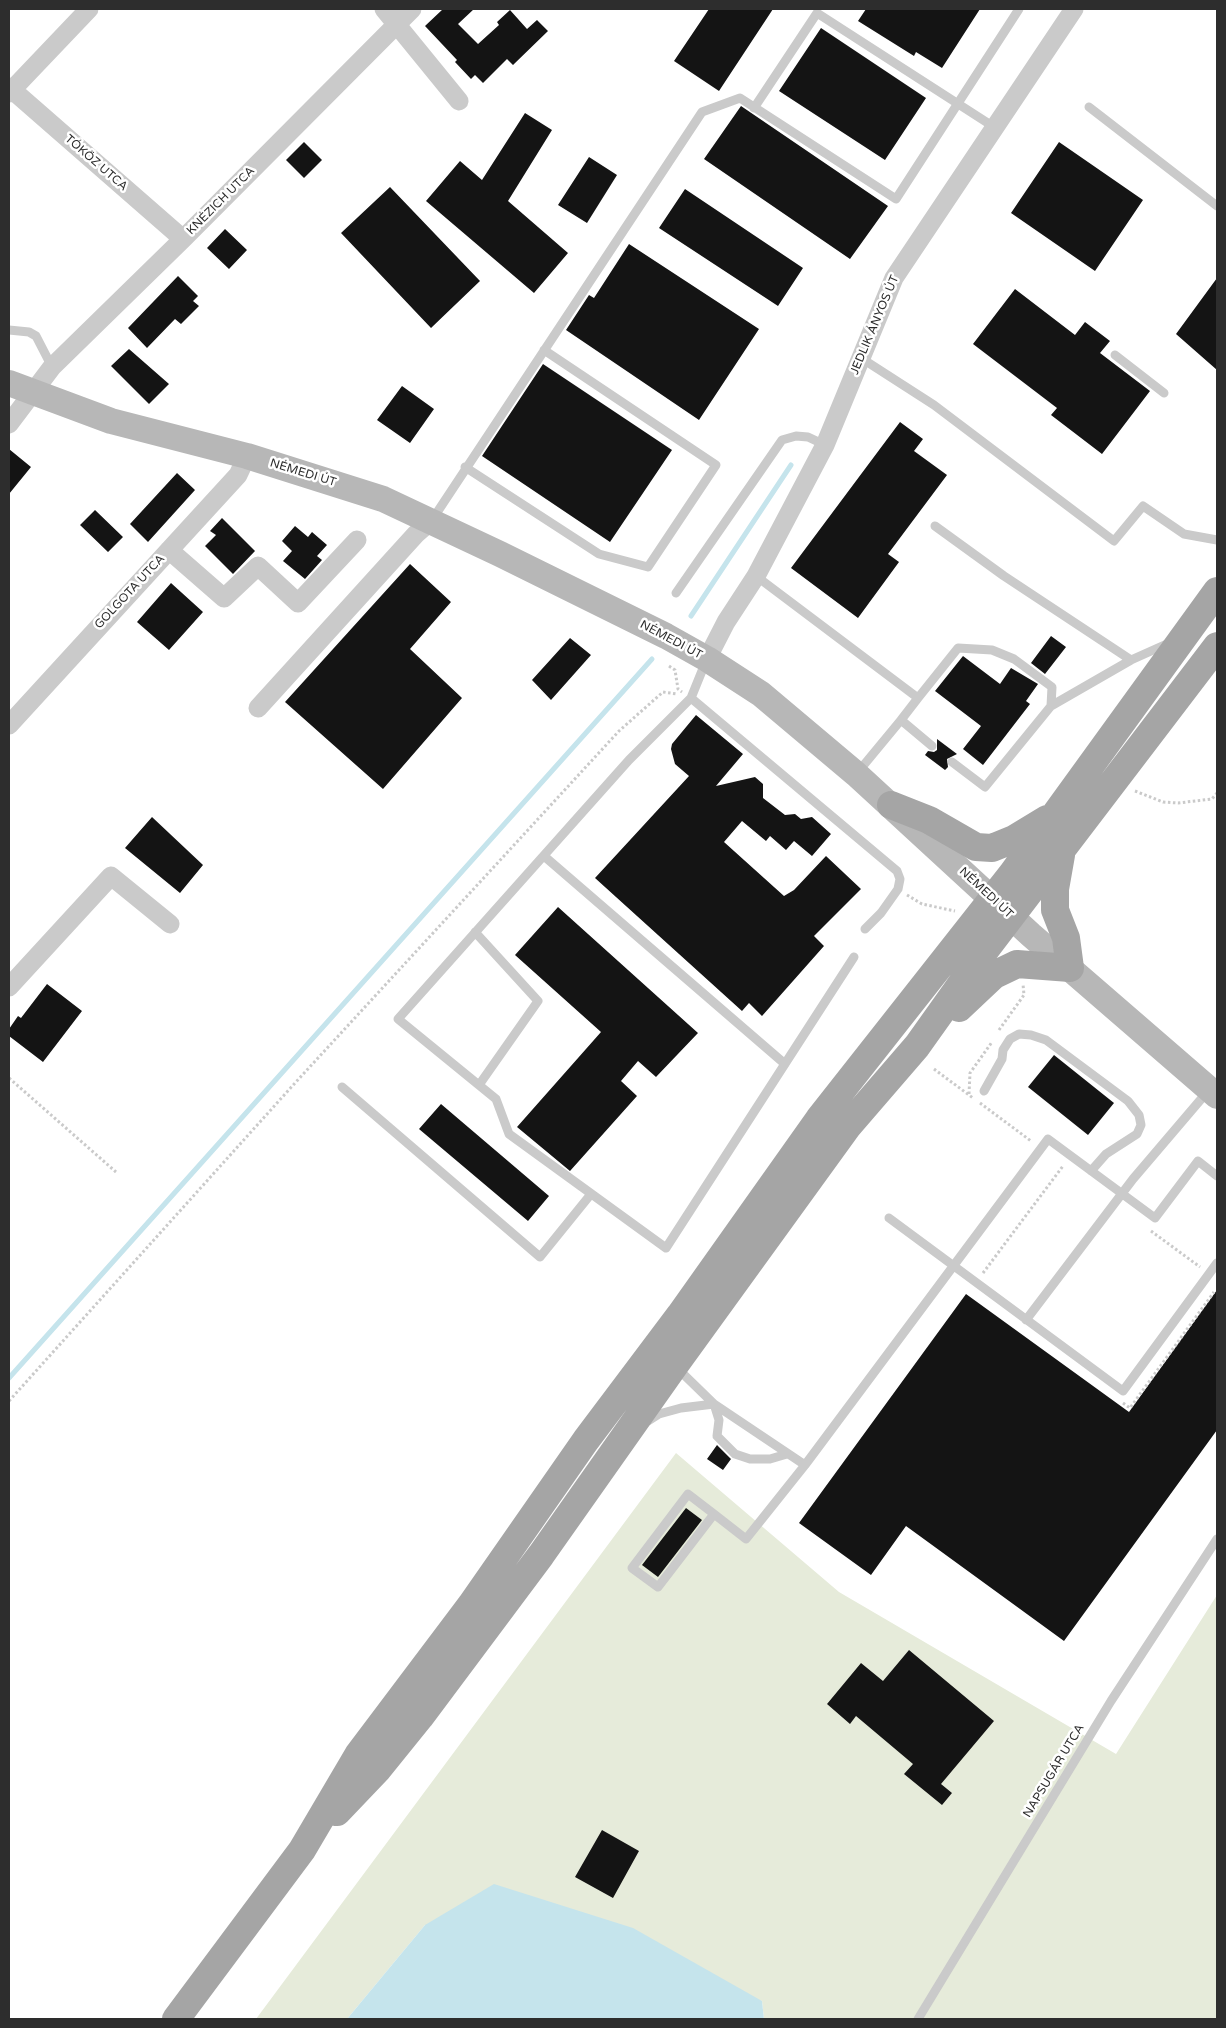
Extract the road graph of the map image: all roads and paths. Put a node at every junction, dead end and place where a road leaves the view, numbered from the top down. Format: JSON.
{"nodes":[{"id":1,"x":89,"y":9,"type":"edge"},
{"id":2,"x":384,"y":9,"type":"edge"},
{"id":3,"x":412,"y":9,"type":"edge"},
{"id":4,"x":1019,"y":9,"type":"edge"},
{"id":5,"x":1074,"y":9,"type":"edge"},
{"id":6,"x":397,"y":24,"type":"junction"},
{"id":7,"x":10,"y":90,"type":"edge"},
{"id":8,"x":459,"y":101,"type":"dead end"},
{"id":9,"x":957,"y":103,"type":"junction"},
{"id":10,"x":1089,"y":107,"type":"dead end"},
{"id":11,"x":754,"y":108,"type":"junction"},
{"id":12,"x":994,"y":127,"type":"junction"},
{"id":13,"x":1217,"y":206,"type":"edge"},
{"id":14,"x":183,"y":239,"type":"junction"},
{"id":15,"x":9,"y":330,"type":"edge"},
{"id":16,"x":544,"y":350,"type":"junction"},
{"id":17,"x":1115,"y":355,"type":"dead end"},
{"id":18,"x":861,"y":358,"type":"junction"},
{"id":19,"x":52,"y":367,"type":"junction"},
{"id":20,"x":9,"y":383,"type":"edge"},
{"id":21,"x":1164,"y":393,"type":"dead end"},
{"id":22,"x":33,"y":394,"type":"junction"},
{"id":23,"x":9,"y":424,"type":"edge"},
{"id":24,"x":825,"y":445,"type":"junction"},
{"id":25,"x":247,"y":456,"type":"junction"},
{"id":26,"x":465,"y":468,"type":"junction"},
{"id":27,"x":431,"y":521,"type":"junction"},
{"id":28,"x":935,"y":526,"type":"dead end"},
{"id":29,"x":357,"y":540,"type":"dead end"},
{"id":30,"x":1217,"y":540,"type":"edge"},
{"id":31,"x":169,"y":550,"type":"junction"},
{"id":32,"x":756,"y":576,"type":"junction"},
{"id":33,"x":1217,"y":591,"type":"edge"},
{"id":34,"x":676,"y":593,"type":"dead end"},
{"id":35,"x":1183,"y":638,"type":"junction"},
{"id":36,"x":1217,"y":646,"type":"edge"},
{"id":37,"x":707,"y":659,"type":"junction"},
{"id":38,"x":1131,"y":660,"type":"junction"},
{"id":39,"x":669,"y":666,"type":"dead end"},
{"id":40,"x":691,"y":698,"type":"junction"},
{"id":41,"x":918,"y":698,"type":"junction"},
{"id":42,"x":1051,"y":706,"type":"junction"},
{"id":43,"x":258,"y":708,"type":"dead end"},
{"id":44,"x":901,"y":720,"type":"junction"},
{"id":45,"x":9,"y":725,"type":"edge"},
{"id":46,"x":932,"y":746,"type":"dead end"},
{"id":47,"x":952,"y":762,"type":"dead end"},
{"id":48,"x":856,"y":774,"type":"junction"},
{"id":49,"x":1132,"y":789,"type":"dead end"},
{"id":50,"x":1217,"y":793,"type":"edge"},
{"id":51,"x":891,"y":805,"type":"junction"},
{"id":52,"x":1057,"y":814,"type":"junction"},
{"id":53,"x":1061,"y":852,"type":"junction"},
{"id":54,"x":544,"y":856,"type":"junction"},
{"id":55,"x":898,"y":890,"type":"junction"},
{"id":56,"x":1002,"y":908,"type":"junction"},
{"id":57,"x":958,"y":912,"type":"dead end"},
{"id":58,"x":170,"y":924,"type":"dead end"},
{"id":59,"x":865,"y":928,"type":"dead end"},
{"id":60,"x":476,"y":932,"type":"junction"},
{"id":61,"x":854,"y":957,"type":"dead end"},
{"id":62,"x":1070,"y":968,"type":"junction"},
{"id":63,"x":9,"y":987,"type":"edge"},
{"id":64,"x":917,"y":1046,"type":"junction"},
{"id":65,"x":785,"y":1064,"type":"junction"},
{"id":66,"x":934,"y":1069,"type":"dead end"},
{"id":67,"x":9,"y":1078,"type":"edge"},
{"id":68,"x":479,"y":1085,"type":"junction"},
{"id":69,"x":342,"y":1087,"type":"dead end"},
{"id":70,"x":984,"y":1090,"type":"dead end"},
{"id":71,"x":1213,"y":1092,"type":"edge"},
{"id":72,"x":977,"y":1100,"type":"dead end"},
{"id":73,"x":1063,"y":1165,"type":"dead end"},
{"id":74,"x":1091,"y":1171,"type":"junction"},
{"id":75,"x":116,"y":1172,"type":"dead end"},
{"id":76,"x":1217,"y":1176,"type":"edge"},
{"id":77,"x":591,"y":1194,"type":"junction"},
{"id":78,"x":1122,"y":1194,"type":"junction"},
{"id":79,"x":889,"y":1218,"type":"dead end"},
{"id":80,"x":1217,"y":1263,"type":"edge"},
{"id":81,"x":954,"y":1266,"type":"junction"},
{"id":82,"x":976,"y":1282,"type":"junction"},
{"id":83,"x":1217,"y":1287,"type":"edge"},
{"id":84,"x":1026,"y":1320,"type":"junction"},
{"id":85,"x":671,"y":1350,"type":"junction"},
{"id":86,"x":631,"y":1380,"type":"junction"},
{"id":87,"x":9,"y":1401,"type":"edge"},
{"id":88,"x":1122,"y":1402,"type":"dead end"},
{"id":89,"x":714,"y":1404,"type":"junction"},
{"id":90,"x":617,"y":1446,"type":"junction"},
{"id":91,"x":787,"y":1454,"type":"junction"},
{"id":92,"x":805,"y":1465,"type":"junction"},
{"id":93,"x":714,"y":1514,"type":"junction"},
{"id":94,"x":1217,"y":1539,"type":"edge"},
{"id":95,"x":302,"y":1850,"type":"junction"},
{"id":96,"x":176,"y":2019,"type":"edge"},
{"id":97,"x":918,"y":2019,"type":"edge"}],
"edges":[{"from":1,"to":7,"type":"street"},
{"from":2,"to":6,"type":"street"},
{"from":3,"to":6,"type":"street","name":"KNÉZICH UTCA"},
{"from":4,"to":9,"type":"lane"},
{"from":5,"to":12,"type":"street","name":"JEDLIK ÁNYOS ÚT"},
{"from":6,"to":8,"type":"street"},
{"from":6,"to":14,"type":"street","name":"KNÉZICH UTCA"},
{"from":7,"to":14,"type":"street","name":"TÓKÖZ UTCA"},
{"from":9,"to":11,"type":"lane"},
{"from":9,"to":11,"type":"lane"},
{"from":9,"to":12,"type":"lane"},
{"from":10,"to":13,"type":"lane"},
{"from":11,"to":16,"type":"lane"},
{"from":12,"to":18,"type":"street","name":"JEDLIK ÁNYOS ÚT"},
{"from":14,"to":19,"type":"street","name":"KNÉZICH UTCA"},
{"from":15,"to":19,"type":"lane"},
{"from":16,"to":26,"type":"lane"},
{"from":16,"to":26,"type":"lane"},
{"from":17,"to":21,"type":"lane"},
{"from":18,"to":24,"type":"street","name":"JEDLIK ÁNYOS ÚT"},
{"from":18,"to":30,"type":"lane"},
{"from":19,"to":22,"type":"street","name":"KNÉZICH UTCA"},
{"from":20,"to":22,"type":"main road","name":"NÉMEDI ÚT"},
{"from":22,"to":23,"type":"street","name":"KNÉZICH UTCA"},
{"from":22,"to":25,"type":"main road","name":"NÉMEDI ÚT"},
{"from":24,"to":32,"type":"street","name":"JEDLIK ÁNYOS ÚT"},
{"from":24,"to":34,"type":"lane"},
{"from":25,"to":27,"type":"main road","name":"NÉMEDI ÚT"},
{"from":25,"to":31,"type":"street","name":"GOLGOTA UTCA"},
{"from":26,"to":27,"type":"lane"},
{"from":27,"to":37,"type":"main road","name":"NÉMEDI ÚT"},
{"from":27,"to":43,"type":"street"},
{"from":28,"to":38,"type":"lane"},
{"from":29,"to":31,"type":"street"},
{"from":31,"to":45,"type":"street","name":"GOLGOTA UTCA"},
{"from":32,"to":37,"type":"street","name":"JEDLIK ÁNYOS ÚT"},
{"from":32,"to":41,"type":"lane"},
{"from":33,"to":35,"type":"main road"},
{"from":35,"to":38,"type":"lane"},
{"from":35,"to":52,"type":"main road"},
{"from":36,"to":53,"type":"main road"},
{"from":37,"to":40,"type":"lane"},
{"from":37,"to":48,"type":"main road","name":"NÉMEDI ÚT"},
{"from":38,"to":42,"type":"lane"},
{"from":39,"to":40,"type":"path"},
{"from":40,"to":54,"type":"lane"},
{"from":40,"to":55,"type":"lane"},
{"from":40,"to":87,"type":"path"},
{"from":41,"to":42,"type":"lane"},
{"from":41,"to":44,"type":"lane"},
{"from":42,"to":47,"type":"lane"},
{"from":44,"to":46,"type":"lane"},
{"from":44,"to":48,"type":"lane"},
{"from":48,"to":51,"type":"main road","name":"NÉMEDI ÚT"},
{"from":49,"to":50,"type":"path"},
{"from":51,"to":52,"type":"main road"},
{"from":51,"to":56,"type":"main road","name":"NÉMEDI ÚT"},
{"from":52,"to":56,"type":"main road"},
{"from":53,"to":56,"type":"main road"},
{"from":53,"to":62,"type":"main road"},
{"from":54,"to":60,"type":"lane"},
{"from":54,"to":65,"type":"lane"},
{"from":55,"to":57,"type":"path"},
{"from":55,"to":59,"type":"lane"},
{"from":56,"to":62,"type":"main road","name":"NÉMEDI ÚT"},
{"from":56,"to":64,"type":"main road"},
{"from":56,"to":85,"type":"main road"},
{"from":58,"to":63,"type":"street"},
{"from":60,"to":68,"type":"lane"},
{"from":60,"to":68,"type":"lane"},
{"from":61,"to":65,"type":"lane"},
{"from":62,"to":64,"type":"main road"},
{"from":62,"to":71,"type":"main road","name":"NÉMEDI ÚT"},
{"from":64,"to":85,"type":"main road"},
{"from":65,"to":77,"type":"lane"},
{"from":66,"to":72,"type":"path"},
{"from":67,"to":75,"type":"path"},
{"from":68,"to":77,"type":"lane"},
{"from":69,"to":77,"type":"lane"},
{"from":70,"to":74,"type":"lane"},
{"from":71,"to":78,"type":"lane"},
{"from":73,"to":82,"type":"path"},
{"from":74,"to":78,"type":"lane"},
{"from":74,"to":81,"type":"lane"},
{"from":76,"to":78,"type":"lane"},
{"from":78,"to":84,"type":"lane"},
{"from":79,"to":81,"type":"lane"},
{"from":80,"to":84,"type":"lane"},
{"from":81,"to":82,"type":"lane"},
{"from":81,"to":92,"type":"lane"},
{"from":82,"to":84,"type":"lane"},
{"from":83,"to":88,"type":"path"},
{"from":85,"to":86,"type":"main road"},
{"from":85,"to":86,"type":"lane"},
{"from":85,"to":89,"type":"lane"},
{"from":85,"to":90,"type":"main road"},
{"from":86,"to":95,"type":"main road"},
{"from":89,"to":90,"type":"lane"},
{"from":89,"to":91,"type":"lane"},
{"from":89,"to":91,"type":"lane"},
{"from":90,"to":95,"type":"main road"},
{"from":91,"to":92,"type":"lane"},
{"from":92,"to":93,"type":"lane"},
{"from":93,"to":93,"type":"lane"},
{"from":94,"to":97,"type":"lane","name":"NAPSUGÁR UTCA"},
{"from":95,"to":96,"type":"main road"}]}
